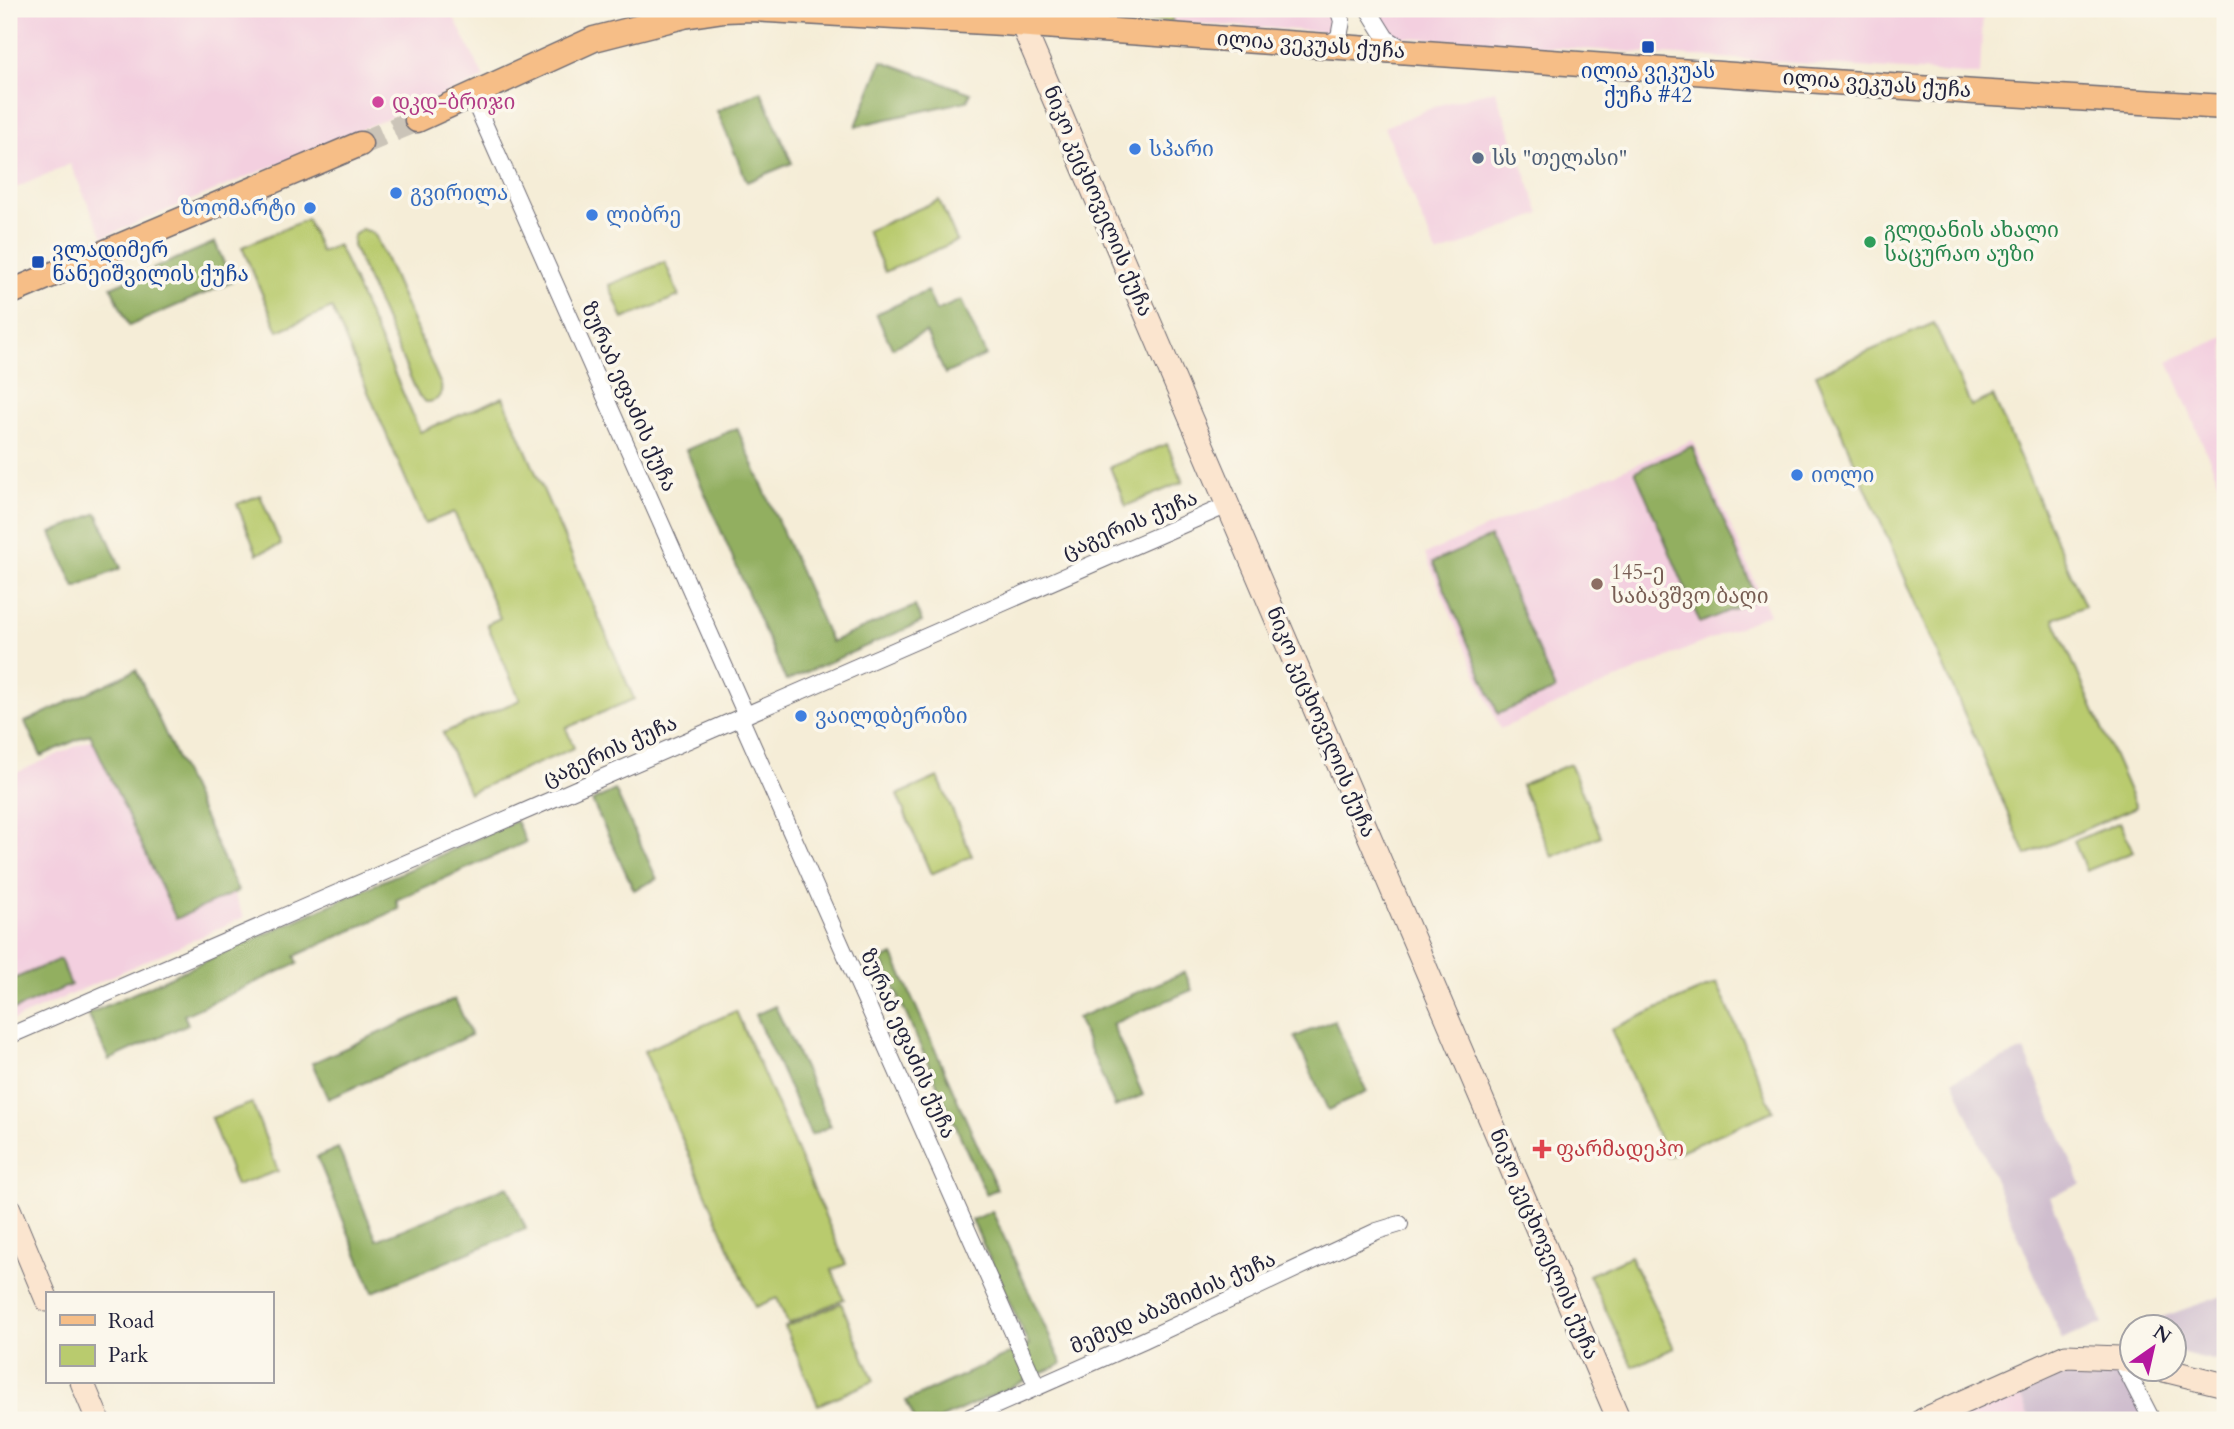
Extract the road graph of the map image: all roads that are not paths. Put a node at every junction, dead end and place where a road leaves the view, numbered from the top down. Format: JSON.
{"nodes":[{"id":1,"x":724,"y":9,"type":"edge"},
{"id":2,"x":1338,"y":9,"type":"edge"},
{"id":3,"x":1368,"y":9,"type":"edge"},
{"id":4,"x":684,"y":12,"type":"edge"},
{"id":5,"x":1022,"y":24,"type":"junction"},
{"id":6,"x":1326,"y":45,"type":"junction"},
{"id":7,"x":1408,"y":52,"type":"junction"},
{"id":8,"x":472,"y":96,"type":"junction"},
{"id":9,"x":2225,"y":107,"type":"edge"},
{"id":10,"x":417,"y":120,"type":"tunnel mouth"},
{"id":11,"x":359,"y":144,"type":"tunnel mouth"},
{"id":12,"x":9,"y":293,"type":"edge"},
{"id":13,"x":1228,"y":505,"type":"junction"},
{"id":14,"x":743,"y":716,"type":"junction"},
{"id":15,"x":9,"y":1036,"type":"edge"},
{"id":16,"x":9,"y":1209,"type":"edge"},
{"id":17,"x":1400,"y":1224,"type":"dead end"},
{"id":18,"x":46,"y":1298,"type":"edge"},
{"id":19,"x":2118,"y":1359,"type":"edge"},
{"id":20,"x":2188,"y":1376,"type":"edge"},
{"id":21,"x":83,"y":1384,"type":"edge"},
{"id":22,"x":2136,"y":1384,"type":"edge"},
{"id":23,"x":2225,"y":1385,"type":"edge"},
{"id":24,"x":1037,"y":1387,"type":"junction"},
{"id":25,"x":98,"y":1420,"type":"edge"},
{"id":26,"x":963,"y":1420,"type":"edge"},
{"id":27,"x":1619,"y":1420,"type":"edge"},
{"id":28,"x":1923,"y":1420,"type":"edge"},
{"id":29,"x":2152,"y":1420,"type":"edge"}],
"edges":[{"from":1,"to":4,"type":"main road","name":"ილია ვეკუას ქუჩა"},
{"from":1,"to":5,"type":"main road","name":"ილია ვეკუას ქუჩა"},
{"from":2,"to":6,"type":"street"},
{"from":3,"to":7,"type":"street"},
{"from":4,"to":8,"type":"main road","name":"ილია ვეკუას ქუჩა"},
{"from":5,"to":6,"type":"main road","name":"ილია ვეკუას ქუჩა"},
{"from":5,"to":13,"type":"street","name":"ნიკო კეცხოველის ქუჩა"},
{"from":6,"to":7,"type":"main road","name":"ილია ვეკუას ქუჩა"},
{"from":7,"to":9,"type":"main road","name":"ილია ვეკუას ქუჩა"},
{"from":8,"to":10,"type":"main road","name":"ილია ვეკუას ქუჩა"},
{"from":8,"to":14,"type":"street","name":"ზურაბ ეფაძის ქუჩა"},
{"from":11,"to":12,"type":"main road"},
{"from":13,"to":14,"type":"street","name":"ცაგერის ქუჩა"},
{"from":13,"to":27,"type":"street","name":"ნიკო კეცხოველის ქუჩა"},
{"from":14,"to":15,"type":"street","name":"ცაგერის ქუჩა"},
{"from":14,"to":24,"type":"street","name":"ზურაბ ეფაძის ქუჩა"},
{"from":16,"to":18,"type":"street"},
{"from":17,"to":24,"type":"street","name":"მემედ აბაშიძის ქუჩა"},
{"from":19,"to":28,"type":"street"},
{"from":20,"to":23,"type":"street"},
{"from":21,"to":25,"type":"street"},
{"from":22,"to":29,"type":"street"},
{"from":24,"to":26,"type":"street","name":"მემედ აბაშიძის ქუჩა"}]}
